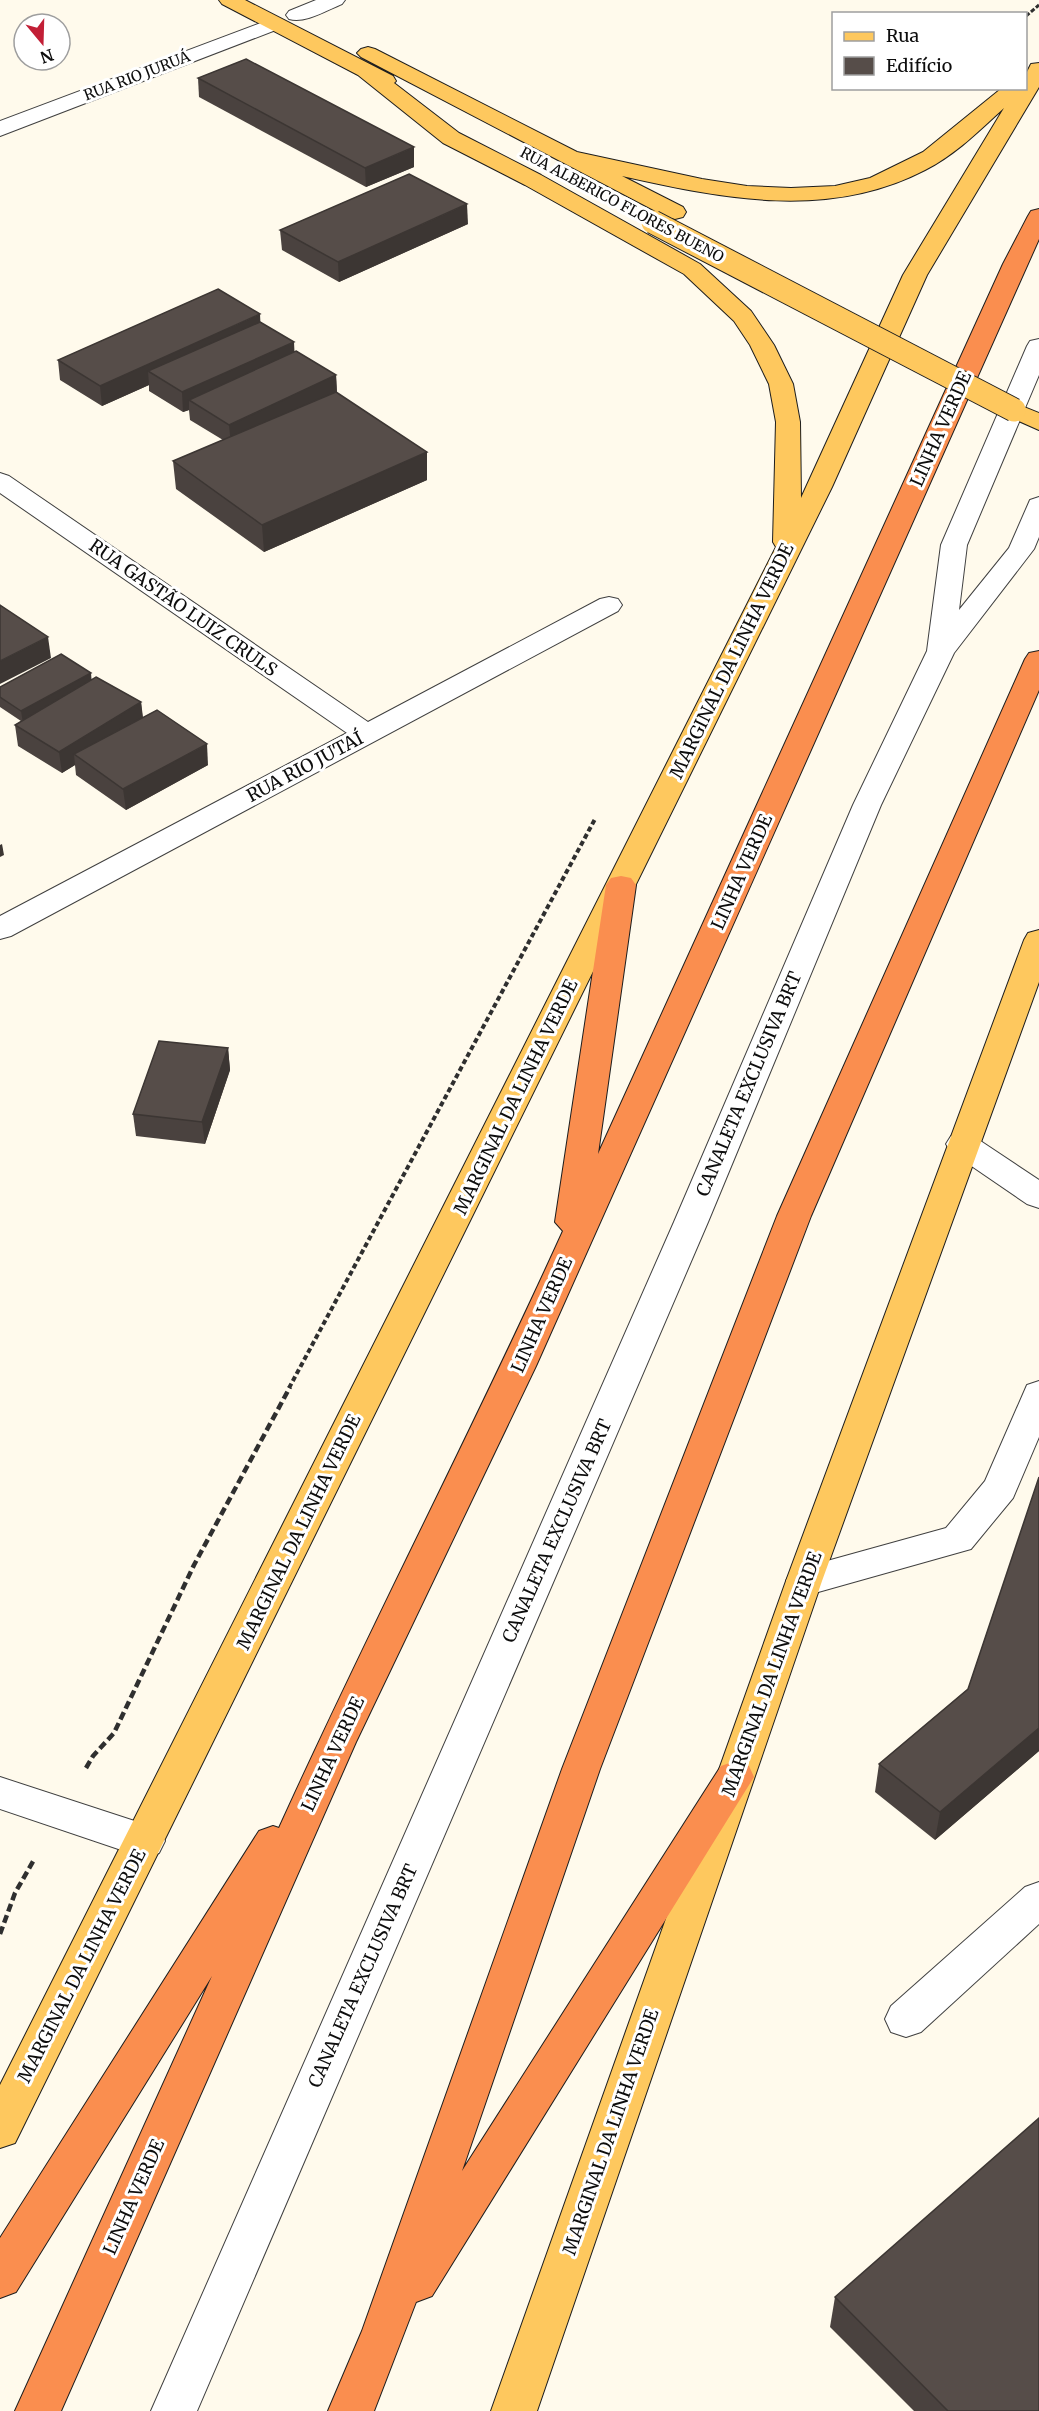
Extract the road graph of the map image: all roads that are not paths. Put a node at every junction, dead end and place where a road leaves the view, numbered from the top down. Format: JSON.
{"nodes":[{"id":1,"x":229,"y":0,"type":"edge"},
{"id":2,"x":266,"y":0,"type":"edge"},
{"id":3,"x":335,"y":0,"type":"edge"},
{"id":4,"x":296,"y":15,"type":"junction"},
{"id":5,"x":274,"y":24,"type":"junction"},
{"id":6,"x":1039,"y":69,"type":"edge"},
{"id":7,"x":366,"y":72,"type":"junction"},
{"id":8,"x":1027,"y":78,"type":"edge"},
{"id":9,"x":1027,"y":89,"type":"edge"},
{"id":10,"x":1013,"y":90,"type":"edge"},
{"id":11,"x":1026,"y":90,"type":"edge"},
{"id":12,"x":0,"y":129,"type":"edge"},
{"id":13,"x":572,"y":158,"type":"junction"},
{"id":14,"x":1039,"y":216,"type":"edge"},
{"id":15,"x":1039,"y":346,"type":"edge"},
{"id":16,"x":1030,"y":403,"type":"edge"},
{"id":17,"x":1039,"y":423,"type":"edge"},
{"id":18,"x":0,"y":481,"type":"edge"},
{"id":19,"x":1039,"y":505,"type":"edge"},
{"id":20,"x":786,"y":552,"type":"junction"},
{"id":21,"x":609,"y":605,"type":"dead end"},
{"id":22,"x":941,"y":651,"type":"junction"},
{"id":23,"x":1039,"y":659,"type":"edge"},
{"id":24,"x":367,"y":734,"type":"junction"},
{"id":25,"x":621,"y":885,"type":"junction"},
{"id":26,"x":0,"y":929,"type":"edge"},
{"id":27,"x":1039,"y":940,"type":"edge"},
{"id":28,"x":963,"y":1144,"type":"junction"},
{"id":29,"x":1039,"y":1196,"type":"edge"},
{"id":30,"x":567,"y":1261,"type":"junction"},
{"id":31,"x":1039,"y":1394,"type":"edge"},
{"id":32,"x":804,"y":1581,"type":"junction"},
{"id":33,"x":337,"y":1742,"type":"junction"},
{"id":34,"x":735,"y":1777,"type":"junction"},
{"id":35,"x":0,"y":1793,"type":"edge"},
{"id":36,"x":145,"y":1841,"type":"junction"},
{"id":37,"x":1039,"y":1899,"type":"edge"},
{"id":38,"x":906,"y":2019,"type":"dead end"},
{"id":39,"x":0,"y":2129,"type":"edge"},
{"id":40,"x":0,"y":2277,"type":"edge"},
{"id":41,"x":384,"y":2331,"type":"junction"},
{"id":42,"x":38,"y":2411,"type":"edge"},
{"id":43,"x":174,"y":2411,"type":"edge"},
{"id":44,"x":351,"y":2411,"type":"edge"},
{"id":45,"x":514,"y":2411,"type":"edge"}],
"edges":[{"from":1,"to":5,"type":"main road","name":"RUA ALBERICO FLORES BUENO"},
{"from":2,"to":4,"type":"main road","name":"RUA ALBERICO FLORES BUENO"},
{"from":3,"to":4,"type":"street"},
{"from":4,"to":13,"type":"main road","name":"RUA ALBERICO FLORES BUENO"},
{"from":5,"to":7,"type":"main road","name":"RUA ALBERICO FLORES BUENO"},
{"from":5,"to":12,"type":"street","name":"RUA RIO JURUÁ"},
{"from":6,"to":8,"type":"main road"},
{"from":6,"to":9,"type":"main road","name":"MARGINAL DA LINHA VERDE"},
{"from":7,"to":16,"type":"main road","name":"RUA ALBERICO FLORES BUENO","bridge":true},
{"from":7,"to":20,"type":"main road"},
{"from":10,"to":13,"type":"main road"},
{"from":11,"to":20,"type":"main road","name":"MARGINAL DA LINHA VERDE"},
{"from":13,"to":16,"type":"main road","name":"RUA ALBERICO FLORES BUENO"},
{"from":14,"to":30,"type":"highway","name":"LINHA VERDE"},
{"from":15,"to":22,"type":"street","name":"CANALETA EXCLUSIVA BRT"},
{"from":16,"to":17,"type":"main road"},
{"from":18,"to":24,"type":"street","name":"RUA GASTÃO LUIZ CRULS"},
{"from":19,"to":22,"type":"street","name":"CANALETA EXCLUSIVA BRT"},
{"from":20,"to":25,"type":"main road","name":"MARGINAL DA LINHA VERDE"},
{"from":21,"to":24,"type":"street","name":"RUA RIO JUTAÍ"},
{"from":22,"to":43,"type":"street","name":"CANALETA EXCLUSIVA BRT"},
{"from":23,"to":41,"type":"highway"},
{"from":24,"to":26,"type":"street","name":"RUA RIO JUTAÍ"},
{"from":25,"to":30,"type":"highway"},
{"from":25,"to":36,"type":"main road","name":"MARGINAL DA LINHA VERDE"},
{"from":27,"to":28,"type":"main road","name":"MARGINAL DA LINHA VERDE"},
{"from":28,"to":29,"type":"street"},
{"from":28,"to":32,"type":"main road","name":"MARGINAL DA LINHA VERDE"},
{"from":30,"to":33,"type":"highway","name":"LINHA VERDE"},
{"from":31,"to":32,"type":"street"},
{"from":32,"to":34,"type":"main road","name":"MARGINAL DA LINHA VERDE"},
{"from":33,"to":40,"type":"highway"},
{"from":33,"to":42,"type":"highway","name":"LINHA VERDE"},
{"from":34,"to":41,"type":"highway"},
{"from":34,"to":45,"type":"main road","name":"MARGINAL DA LINHA VERDE"},
{"from":35,"to":36,"type":"street"},
{"from":36,"to":39,"type":"main road","name":"MARGINAL DA LINHA VERDE"},
{"from":37,"to":38,"type":"street"},
{"from":41,"to":44,"type":"highway"}]}
